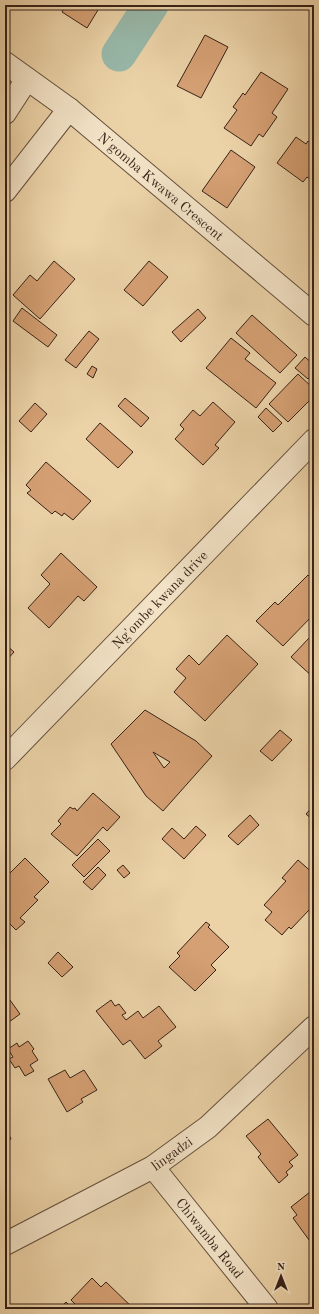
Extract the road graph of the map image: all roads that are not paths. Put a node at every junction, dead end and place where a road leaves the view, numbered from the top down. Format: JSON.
{"nodes":[{"id":1,"x":5,"y":63,"type":"edge"},
{"id":2,"x":27,"y":79,"type":"junction"},
{"id":3,"x":70,"y":109,"type":"junction"},
{"id":4,"x":5,"y":113,"type":"edge"},
{"id":5,"x":5,"y":191,"type":"edge"},
{"id":6,"x":314,"y":315,"type":"edge"},
{"id":7,"x":314,"y":440,"type":"edge"},
{"id":8,"x":5,"y":759,"type":"edge"},
{"id":9,"x":314,"y":1027,"type":"edge"},
{"id":10,"x":153,"y":1167,"type":"junction"},
{"id":11,"x":5,"y":1244,"type":"edge"},
{"id":12,"x":267,"y":1309,"type":"edge"}],
"edges":[{"from":1,"to":2,"type":"street","name":"N'gomba Kwawa Crescent"},
{"from":2,"to":3,"type":"street","name":"N'gomba Kwawa Crescent"},
{"from":2,"to":4,"type":"street"},
{"from":3,"to":5,"type":"street"},
{"from":3,"to":6,"type":"street","name":"N'gomba Kwawa Crescent"},
{"from":7,"to":8,"type":"street","name":"Ng'ombe kwana drive"},
{"from":9,"to":10,"type":"street","name":"lingadzi"},
{"from":10,"to":11,"type":"street","name":"lingadzi"},
{"from":10,"to":12,"type":"street","name":"Chiwamba Road"}]}
